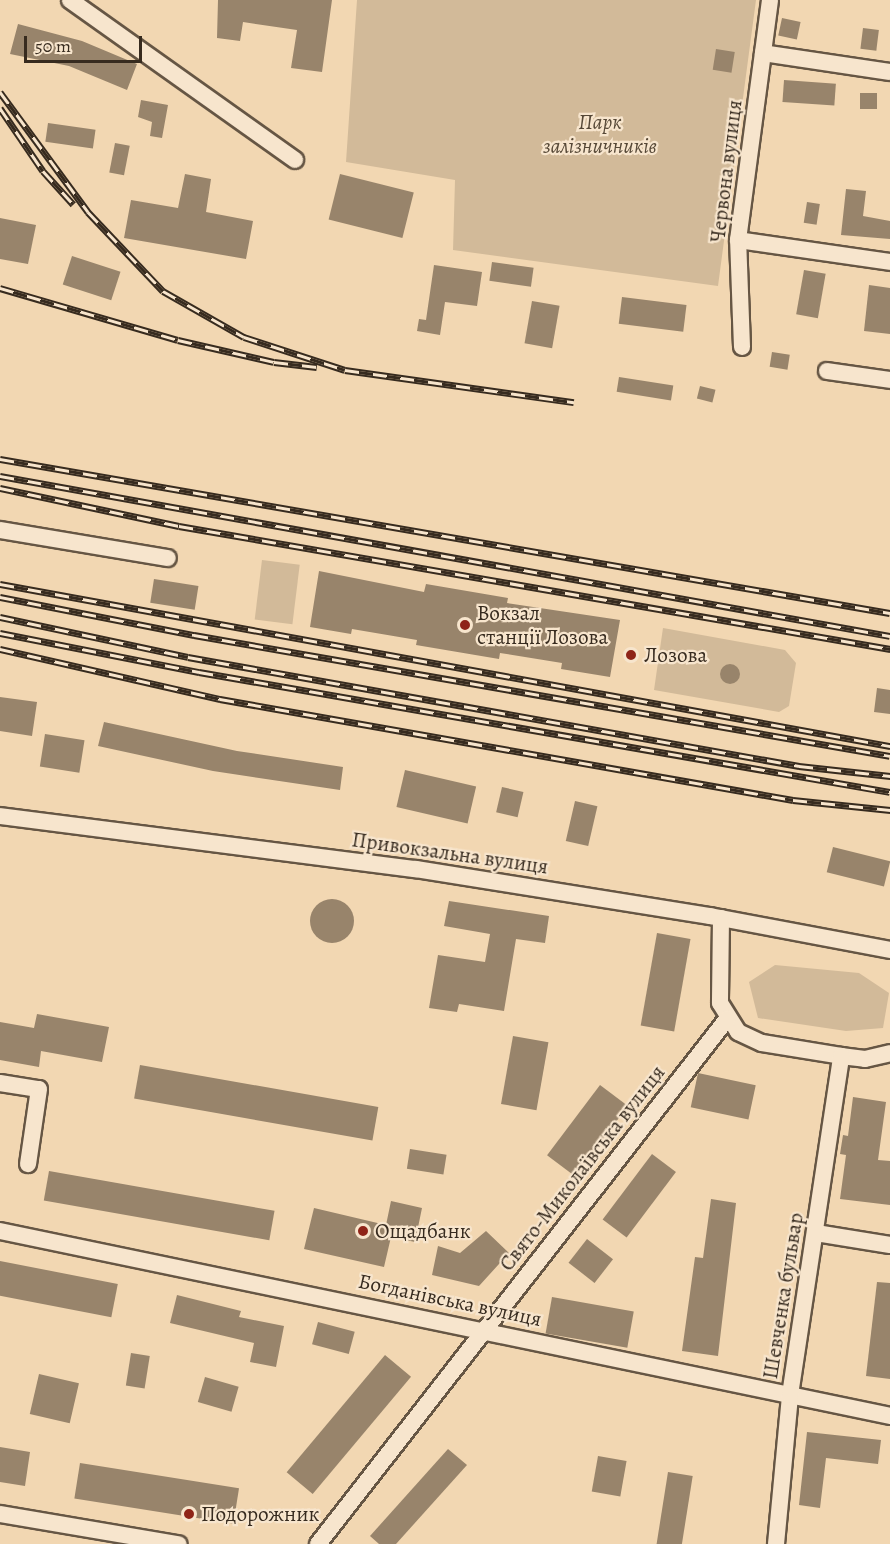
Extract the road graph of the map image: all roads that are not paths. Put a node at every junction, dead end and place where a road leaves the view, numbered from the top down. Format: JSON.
{"nodes":[{"id":1,"x":70,"y":0,"type":"edge"},
{"id":2,"x":770,"y":0,"type":"edge"},
{"id":3,"x":763,"y":52,"type":"junction"},
{"id":4,"x":890,"y":72,"type":"edge"},
{"id":5,"x":295,"y":160,"type":"dead end"},
{"id":6,"x":738,"y":240,"type":"junction"},
{"id":7,"x":890,"y":262,"type":"edge"},
{"id":8,"x":742,"y":347,"type":"dead end"},
{"id":9,"x":827,"y":371,"type":"dead end"},
{"id":10,"x":890,"y":380,"type":"edge"},
{"id":11,"x":0,"y":530,"type":"edge"},
{"id":12,"x":168,"y":558,"type":"dead end"},
{"id":13,"x":0,"y":816,"type":"edge"},
{"id":14,"x":721,"y":918,"type":"junction"},
{"id":15,"x":890,"y":950,"type":"edge"},
{"id":16,"x":727,"y":1019,"type":"junction"},
{"id":17,"x":890,"y":1053,"type":"edge"},
{"id":18,"x":841,"y":1056,"type":"junction"},
{"id":19,"x":0,"y":1083,"type":"edge"},
{"id":20,"x":28,"y":1164,"type":"dead end"},
{"id":21,"x":0,"y":1230,"type":"edge"},
{"id":22,"x":816,"y":1233,"type":"junction"},
{"id":23,"x":890,"y":1245,"type":"edge"},
{"id":24,"x":486,"y":1329,"type":"junction"},
{"id":25,"x":790,"y":1395,"type":"junction"},
{"id":26,"x":890,"y":1416,"type":"edge"},
{"id":27,"x":0,"y":1514,"type":"edge"},
{"id":28,"x":178,"y":1544,"type":"edge"},
{"id":29,"x":318,"y":1544,"type":"edge"},
{"id":30,"x":776,"y":1544,"type":"edge"}],
"edges":[{"from":1,"to":5,"type":"street"},
{"from":2,"to":3,"type":"street","name":"Червона вулиця"},
{"from":3,"to":4,"type":"street"},
{"from":3,"to":6,"type":"street","name":"Червона вулиця"},
{"from":6,"to":7,"type":"street"},
{"from":6,"to":8,"type":"street","name":"Червона вулиця"},
{"from":9,"to":10,"type":"street"},
{"from":11,"to":12,"type":"street"},
{"from":13,"to":14,"type":"street","name":"Привокзальна вулиця"},
{"from":14,"to":15,"type":"street","name":"Привокзальна вулиця"},
{"from":14,"to":16,"type":"street"},
{"from":16,"to":18,"type":"street"},
{"from":16,"to":24,"type":"street","name":"Свято-Миколаївська вулиця"},
{"from":17,"to":18,"type":"street"},
{"from":18,"to":22,"type":"street","name":"Шевченка бульвар"},
{"from":19,"to":20,"type":"street"},
{"from":21,"to":24,"type":"street","name":"Богданівська вулиця"},
{"from":22,"to":23,"type":"street"},
{"from":22,"to":25,"type":"street","name":"Шевченка бульвар"},
{"from":24,"to":25,"type":"street","name":"Богданівська вулиця"},
{"from":24,"to":29,"type":"street","name":"Свято-Миколаївська вулиця"},
{"from":25,"to":26,"type":"street","name":"Богданівська вулиця"},
{"from":25,"to":30,"type":"street","name":"Шевченка бульвар"},
{"from":27,"to":28,"type":"street"}]}
